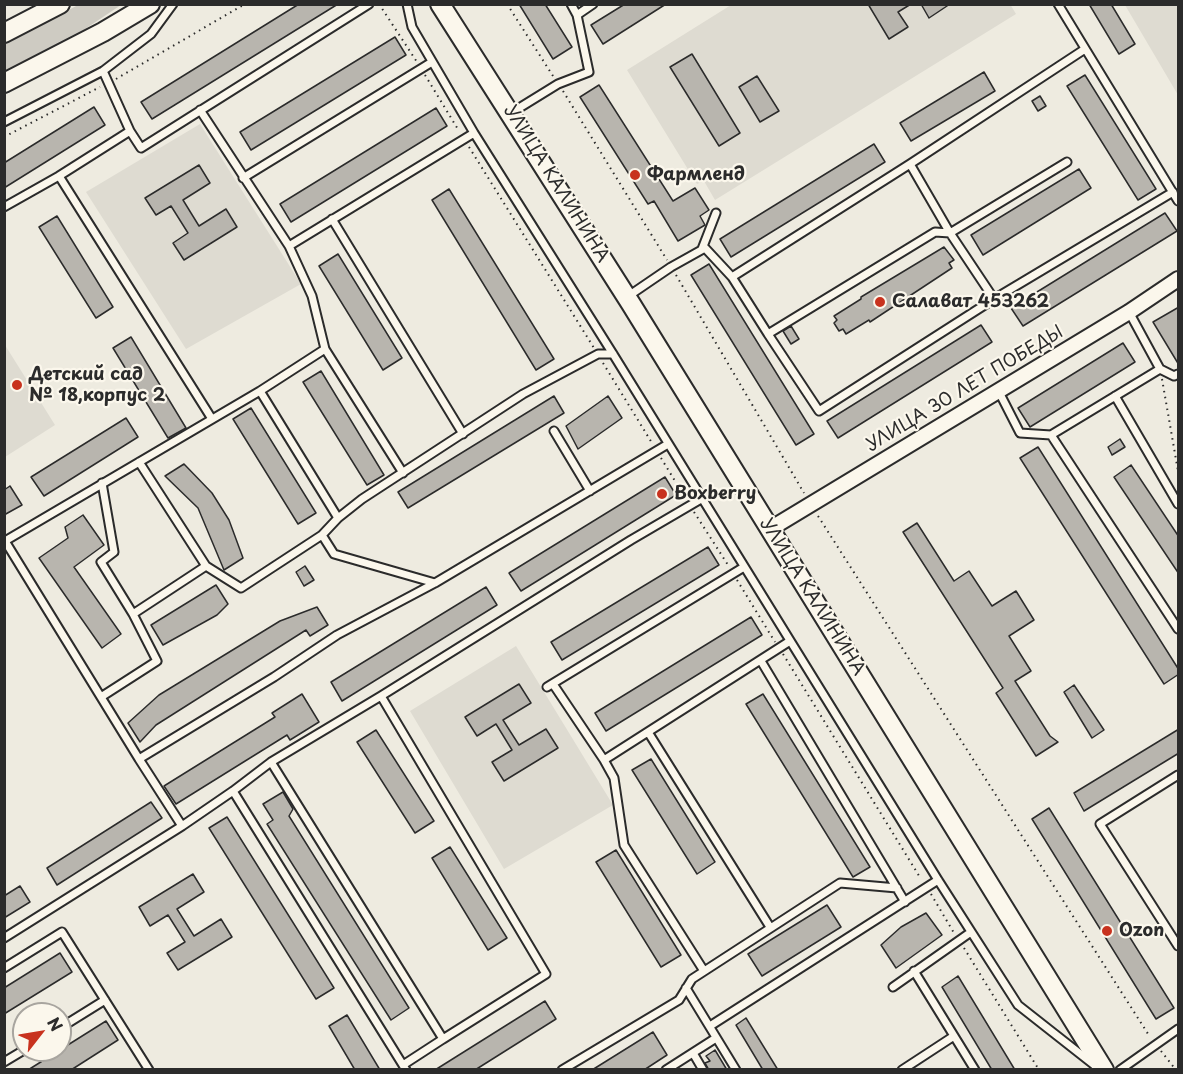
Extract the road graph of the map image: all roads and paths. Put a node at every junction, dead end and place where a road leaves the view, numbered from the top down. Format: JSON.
{"nodes":[{"id":1,"x":60,"y":4,"type":"edge"},
{"id":2,"x":150,"y":4,"type":"edge"},
{"id":3,"x":173,"y":4,"type":"edge"},
{"id":4,"x":245,"y":4,"type":"edge"},
{"id":5,"x":369,"y":4,"type":"edge"},
{"id":6,"x":379,"y":4,"type":"edge"},
{"id":7,"x":407,"y":4,"type":"edge"},
{"id":8,"x":440,"y":4,"type":"edge"},
{"id":9,"x":507,"y":4,"type":"edge"},
{"id":10,"x":571,"y":4,"type":"edge"},
{"id":11,"x":594,"y":4,"type":"edge"},
{"id":12,"x":1058,"y":4,"type":"edge"},
{"id":13,"x":577,"y":15,"type":"junction"},
{"id":14,"x":4,"y":33,"type":"edge"},
{"id":15,"x":1084,"y":49,"type":"junction"},
{"id":16,"x":432,"y":62,"type":"junction"},
{"id":17,"x":421,"y":68,"type":"junction"},
{"id":18,"x":103,"y":71,"type":"junction"},
{"id":19,"x":4,"y":83,"type":"edge"},
{"id":20,"x":109,"y":83,"type":"junction"},
{"id":21,"x":558,"y":84,"type":"junction"},
{"id":22,"x":200,"y":110,"type":"junction"},
{"id":23,"x":511,"y":113,"type":"junction"},
{"id":24,"x":4,"y":122,"type":"edge"},
{"id":25,"x":130,"y":131,"type":"junction"},
{"id":26,"x":474,"y":133,"type":"junction"},
{"id":27,"x":4,"y":137,"type":"edge"},
{"id":28,"x":464,"y":139,"type":"junction"},
{"id":29,"x":1066,"y":162,"type":"dead end"},
{"id":30,"x":910,"y":164,"type":"junction"},
{"id":31,"x":59,"y":176,"type":"junction"},
{"id":32,"x":243,"y":178,"type":"junction"},
{"id":33,"x":1173,"y":192,"type":"junction"},
{"id":34,"x":1179,"y":201,"type":"edge"},
{"id":35,"x":4,"y":207,"type":"edge"},
{"id":36,"x":716,"y":213,"type":"dead end"},
{"id":37,"x":332,"y":219,"type":"junction"},
{"id":38,"x":950,"y":233,"type":"junction"},
{"id":39,"x":289,"y":246,"type":"junction"},
{"id":40,"x":702,"y":249,"type":"junction"},
{"id":41,"x":671,"y":267,"type":"junction"},
{"id":42,"x":732,"y":277,"type":"junction"},
{"id":43,"x":1179,"y":279,"type":"edge"},
{"id":44,"x":627,"y":297,"type":"junction"},
{"id":45,"x":994,"y":299,"type":"junction"},
{"id":46,"x":1129,"y":312,"type":"junction"},
{"id":47,"x":768,"y":334,"type":"junction"},
{"id":48,"x":325,"y":349,"type":"junction"},
{"id":49,"x":598,"y":354,"type":"junction"},
{"id":50,"x":613,"y":354,"type":"junction"},
{"id":51,"x":1160,"y":369,"type":"junction"},
{"id":52,"x":1179,"y":374,"type":"edge"},
{"id":53,"x":997,"y":390,"type":"junction"},
{"id":54,"x":260,"y":391,"type":"junction"},
{"id":55,"x":1116,"y":396,"type":"junction"},
{"id":56,"x":212,"y":419,"type":"junction"},
{"id":57,"x":554,"y":431,"type":"dead end"},
{"id":58,"x":463,"y":434,"type":"junction"},
{"id":59,"x":1051,"y":435,"type":"junction"},
{"id":60,"x":668,"y":444,"type":"junction"},
{"id":61,"x":657,"y":452,"type":"junction"},
{"id":62,"x":139,"y":462,"type":"junction"},
{"id":63,"x":1179,"y":471,"type":"edge"},
{"id":64,"x":403,"y":473,"type":"junction"},
{"id":65,"x":102,"y":483,"type":"junction"},
{"id":66,"x":590,"y":491,"type":"junction"},
{"id":67,"x":701,"y":499,"type":"junction"},
{"id":68,"x":810,"y":503,"type":"junction"},
{"id":69,"x":1179,"y":504,"type":"edge"},
{"id":70,"x":689,"y":505,"type":"junction"},
{"id":71,"x":338,"y":518,"type":"junction"},
{"id":72,"x":770,"y":529,"type":"junction"},
{"id":73,"x":322,"y":535,"type":"junction"},
{"id":74,"x":206,"y":566,"type":"junction"},
{"id":75,"x":744,"y":567,"type":"junction"},
{"id":76,"x":734,"y":574,"type":"junction"},
{"id":77,"x":435,"y":583,"type":"junction"},
{"id":78,"x":133,"y":614,"type":"junction"},
{"id":79,"x":1179,"y":629,"type":"edge"},
{"id":80,"x":790,"y":641,"type":"junction"},
{"id":81,"x":780,"y":649,"type":"junction"},
{"id":82,"x":761,"y":661,"type":"junction"},
{"id":83,"x":381,"y":696,"type":"junction"},
{"id":84,"x":101,"y":697,"type":"junction"},
{"id":85,"x":648,"y":732,"type":"junction"},
{"id":86,"x":139,"y":759,"type":"junction"},
{"id":87,"x":604,"y":760,"type":"junction"},
{"id":88,"x":271,"y":762,"type":"junction"},
{"id":89,"x":1179,"y":775,"type":"edge"},
{"id":90,"x":233,"y":791,"type":"junction"},
{"id":91,"x":182,"y":826,"type":"junction"},
{"id":92,"x":938,"y":880,"type":"junction"},
{"id":93,"x":897,"y":888,"type":"junction"},
{"id":94,"x":927,"y":889,"type":"junction"},
{"id":95,"x":905,"y":902,"type":"junction"},
{"id":96,"x":770,"y":927,"type":"junction"},
{"id":97,"x":971,"y":932,"type":"junction"},
{"id":98,"x":4,"y":938,"type":"edge"},
{"id":99,"x":959,"y":940,"type":"junction"},
{"id":100,"x":1179,"y":946,"type":"edge"},
{"id":101,"x":4,"y":968,"type":"edge"},
{"id":102,"x":704,"y":971,"type":"junction"},
{"id":103,"x":914,"y":972,"type":"junction"},
{"id":104,"x":893,"y":987,"type":"dead end"},
{"id":105,"x":686,"y":988,"type":"junction"},
{"id":106,"x":105,"y":1000,"type":"junction"},
{"id":107,"x":72,"y":1021,"type":"edge"},
{"id":108,"x":710,"y":1026,"type":"junction"},
{"id":109,"x":1179,"y":1029,"type":"edge"},
{"id":110,"x":954,"y":1036,"type":"junction"},
{"id":111,"x":716,"y":1038,"type":"junction"},
{"id":112,"x":443,"y":1040,"type":"junction"},
{"id":113,"x":1154,"y":1044,"type":"junction"},
{"id":114,"x":693,"y":1053,"type":"junction"},
{"id":115,"x":405,"y":1067,"type":"edge"},
{"id":116,"x":149,"y":1070,"type":"edge"},
{"id":117,"x":562,"y":1070,"type":"edge"},
{"id":118,"x":666,"y":1070,"type":"edge"},
{"id":119,"x":704,"y":1070,"type":"edge"},
{"id":120,"x":735,"y":1070,"type":"edge"},
{"id":121,"x":902,"y":1070,"type":"edge"},
{"id":122,"x":975,"y":1070,"type":"edge"},
{"id":123,"x":1039,"y":1070,"type":"edge"},
{"id":124,"x":1100,"y":1070,"type":"edge"},
{"id":125,"x":1104,"y":1070,"type":"edge"},
{"id":126,"x":1120,"y":1070,"type":"edge"},
{"id":127,"x":1176,"y":1070,"type":"edge"}],
"edges":[{"from":1,"to":14,"type":"street"},
{"from":2,"to":19,"type":"street"},
{"from":3,"to":18,"type":"lane"},
{"from":4,"to":20,"type":"path"},
{"from":5,"to":22,"type":"lane"},
{"from":6,"to":17,"type":"path"},
{"from":7,"to":16,"type":"lane"},
{"from":8,"to":23,"type":"street","name":"УЛИЦА КАЛИНИНА"},
{"from":9,"to":21,"type":"path"},
{"from":10,"to":13,"type":"lane"},
{"from":11,"to":13,"type":"lane"},
{"from":12,"to":15,"type":"lane"},
{"from":13,"to":21,"type":"lane"},
{"from":15,"to":30,"type":"lane"},
{"from":15,"to":33,"type":"lane"},
{"from":16,"to":17,"type":"lane"},
{"from":16,"to":26,"type":"lane"},
{"from":17,"to":28,"type":"path"},
{"from":17,"to":32,"type":"lane"},
{"from":18,"to":20,"type":"lane"},
{"from":18,"to":24,"type":"lane"},
{"from":20,"to":25,"type":"lane"},
{"from":20,"to":27,"type":"path"},
{"from":21,"to":23,"type":"lane"},
{"from":21,"to":41,"type":"path"},
{"from":22,"to":25,"type":"lane"},
{"from":22,"to":32,"type":"lane"},
{"from":23,"to":44,"type":"street","name":"УЛИЦА КАЛИНИНА"},
{"from":25,"to":31,"type":"lane"},
{"from":26,"to":28,"type":"lane"},
{"from":26,"to":50,"type":"lane"},
{"from":28,"to":37,"type":"lane"},
{"from":28,"to":49,"type":"path"},
{"from":29,"to":38,"type":"lane"},
{"from":30,"to":38,"type":"lane"},
{"from":30,"to":42,"type":"lane"},
{"from":31,"to":35,"type":"lane"},
{"from":31,"to":56,"type":"lane"},
{"from":32,"to":39,"type":"lane"},
{"from":33,"to":34,"type":"lane"},
{"from":33,"to":45,"type":"lane"},
{"from":36,"to":40,"type":"lane"},
{"from":37,"to":39,"type":"lane"},
{"from":37,"to":58,"type":"lane"},
{"from":38,"to":45,"type":"lane"},
{"from":38,"to":47,"type":"lane"},
{"from":39,"to":48,"type":"lane"},
{"from":40,"to":41,"type":"lane"},
{"from":40,"to":42,"type":"lane"},
{"from":41,"to":44,"type":"lane"},
{"from":41,"to":68,"type":"path"},
{"from":42,"to":47,"type":"lane"},
{"from":43,"to":46,"type":"street","name":"УЛИЦА 30 ЛЕТ ПОБЕДЫ"},
{"from":44,"to":72,"type":"street","name":"УЛИЦА КАЛИНИНА"},
{"from":45,"to":47,"type":"lane"},
{"from":46,"to":51,"type":"lane"},
{"from":46,"to":53,"type":"street","name":"УЛИЦА 30 ЛЕТ ПОБЕДЫ"},
{"from":48,"to":54,"type":"lane"},
{"from":48,"to":64,"type":"lane"},
{"from":49,"to":50,"type":"lane"},
{"from":49,"to":58,"type":"lane"},
{"from":49,"to":61,"type":"path"},
{"from":50,"to":60,"type":"lane"},
{"from":51,"to":52,"type":"lane"},
{"from":51,"to":55,"type":"lane"},
{"from":51,"to":63,"type":"path"},
{"from":53,"to":59,"type":"lane"},
{"from":53,"to":68,"type":"street","name":"УЛИЦА 30 ЛЕТ ПОБЕДЫ"},
{"from":54,"to":56,"type":"lane"},
{"from":54,"to":71,"type":"lane"},
{"from":55,"to":59,"type":"lane"},
{"from":55,"to":69,"type":"lane"},
{"from":56,"to":62,"type":"lane"},
{"from":57,"to":66,"type":"lane"},
{"from":58,"to":64,"type":"lane"},
{"from":59,"to":79,"type":"lane"},
{"from":60,"to":61,"type":"lane"},
{"from":60,"to":67,"type":"lane"},
{"from":61,"to":66,"type":"lane"},
{"from":61,"to":70,"type":"path"},
{"from":62,"to":65,"type":"lane"},
{"from":62,"to":74,"type":"lane"},
{"from":64,"to":71,"type":"lane"},
{"from":65,"to":78,"type":"lane"},
{"from":65,"to":84,"type":"lane"},
{"from":66,"to":77,"type":"lane"},
{"from":67,"to":70,"type":"lane"},
{"from":67,"to":75,"type":"lane"},
{"from":68,"to":72,"type":"street","name":"УЛИЦА 30 ЛЕТ ПОБЕДЫ"},
{"from":68,"to":113,"type":"path"},
{"from":70,"to":76,"type":"path"},
{"from":70,"to":83,"type":"lane"},
{"from":71,"to":73,"type":"lane"},
{"from":72,"to":125,"type":"street","name":"УЛИЦА КАЛИНИНА"},
{"from":73,"to":74,"type":"lane"},
{"from":73,"to":77,"type":"lane"},
{"from":74,"to":78,"type":"lane"},
{"from":75,"to":76,"type":"lane"},
{"from":75,"to":80,"type":"lane"},
{"from":76,"to":81,"type":"path"},
{"from":76,"to":87,"type":"lane"},
{"from":77,"to":86,"type":"lane"},
{"from":78,"to":84,"type":"lane"},
{"from":80,"to":81,"type":"lane"},
{"from":80,"to":92,"type":"lane"},
{"from":81,"to":82,"type":"lane"},
{"from":81,"to":94,"type":"path"},
{"from":82,"to":85,"type":"lane"},
{"from":82,"to":93,"type":"lane"},
{"from":83,"to":88,"type":"lane"},
{"from":83,"to":112,"type":"lane"},
{"from":84,"to":86,"type":"lane"},
{"from":85,"to":87,"type":"lane"},
{"from":85,"to":96,"type":"lane"},
{"from":86,"to":91,"type":"lane"},
{"from":87,"to":102,"type":"lane"},
{"from":88,"to":90,"type":"lane"},
{"from":88,"to":112,"type":"lane"},
{"from":89,"to":100,"type":"lane"},
{"from":90,"to":91,"type":"lane"},
{"from":90,"to":115,"type":"lane"},
{"from":91,"to":98,"type":"lane"},
{"from":92,"to":94,"type":"lane"},
{"from":92,"to":97,"type":"lane"},
{"from":93,"to":95,"type":"lane"},
{"from":93,"to":96,"type":"lane"},
{"from":94,"to":95,"type":"lane"},
{"from":94,"to":99,"type":"path"},
{"from":95,"to":108,"type":"lane"},
{"from":96,"to":102,"type":"lane"},
{"from":97,"to":99,"type":"lane"},
{"from":97,"to":124,"type":"lane"},
{"from":99,"to":103,"type":"lane"},
{"from":99,"to":123,"type":"path"},
{"from":101,"to":106,"type":"lane"},
{"from":102,"to":105,"type":"lane"},
{"from":103,"to":104,"type":"lane"},
{"from":103,"to":110,"type":"lane"},
{"from":105,"to":108,"type":"lane"},
{"from":105,"to":117,"type":"lane"},
{"from":106,"to":107,"type":"lane"},
{"from":106,"to":116,"type":"lane"},
{"from":108,"to":111,"type":"lane"},
{"from":109,"to":113,"type":"lane"},
{"from":110,"to":121,"type":"lane"},
{"from":110,"to":122,"type":"lane"},
{"from":111,"to":114,"type":"lane"},
{"from":111,"to":120,"type":"lane"},
{"from":112,"to":115,"type":"lane"},
{"from":113,"to":126,"type":"lane"},
{"from":113,"to":127,"type":"path"},
{"from":114,"to":118,"type":"lane"},
{"from":114,"to":119,"type":"lane"}]}
